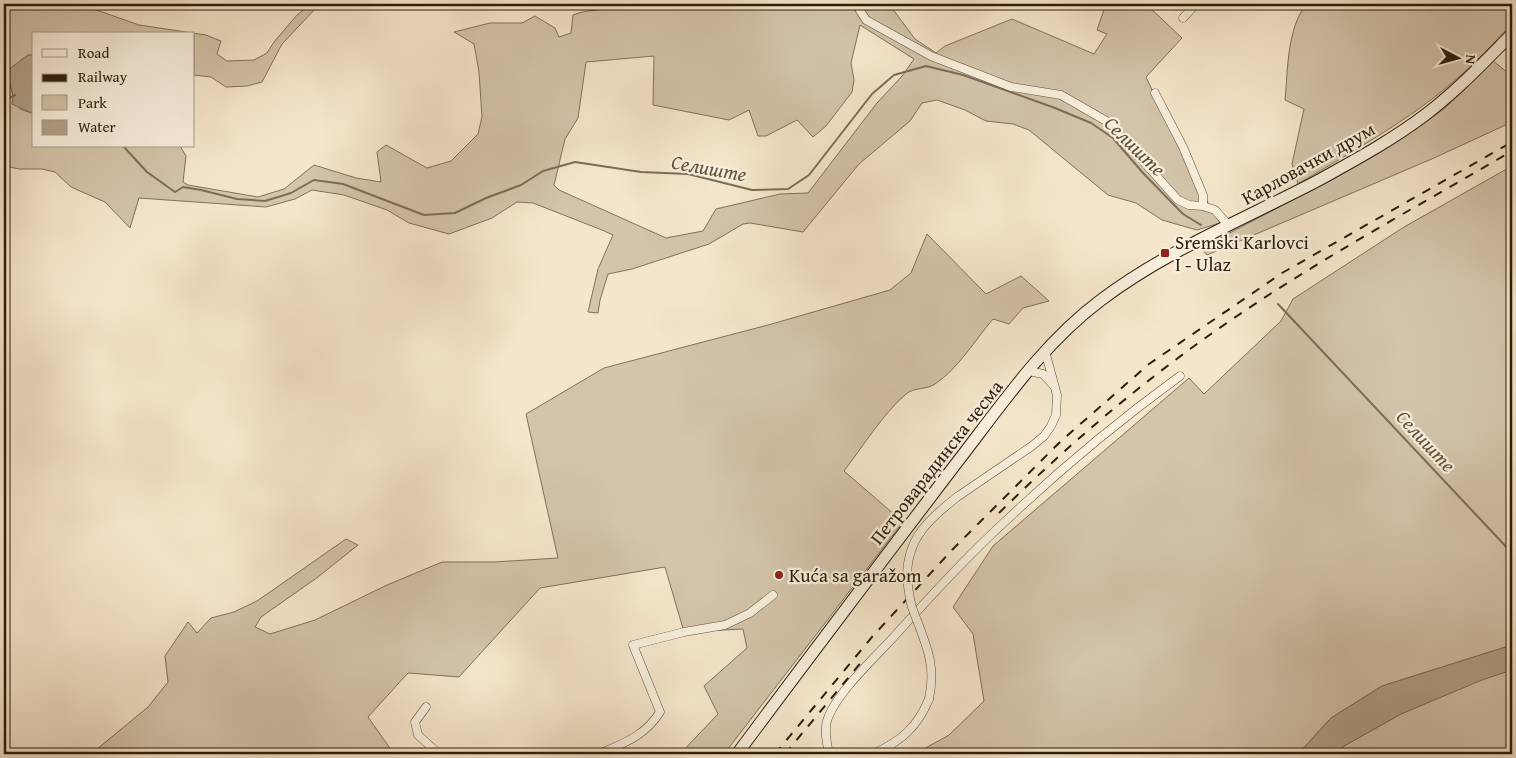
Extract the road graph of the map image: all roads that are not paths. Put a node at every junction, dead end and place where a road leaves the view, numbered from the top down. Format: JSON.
{"nodes":[{"id":1,"x":856,"y":4,"type":"edge"},
{"id":2,"x":1196,"y":4,"type":"edge"},
{"id":3,"x":1183,"y":18,"type":"dead end"},
{"id":4,"x":1512,"y":34,"type":"edge"},
{"id":5,"x":1155,"y":92,"type":"dead end"},
{"id":6,"x":1203,"y":206,"type":"junction"},
{"id":7,"x":1229,"y":226,"type":"junction"},
{"id":8,"x":1103,"y":298,"type":"joint"},
{"id":9,"x":1045,"y":351,"type":"junction"},
{"id":10,"x":1030,"y":371,"type":"junction"},
{"id":11,"x":1180,"y":376,"type":"dead end"},
{"id":12,"x":1056,"y":388,"type":"junction"},
{"id":13,"x":773,"y":595,"type":"dead end"},
{"id":14,"x":426,"y":707,"type":"dead end"},
{"id":15,"x":439,"y":754,"type":"edge"},
{"id":16,"x":598,"y":754,"type":"edge"},
{"id":17,"x":737,"y":754,"type":"edge"},
{"id":18,"x":829,"y":754,"type":"edge"},
{"id":19,"x":873,"y":754,"type":"edge"}],
"edges":[{"from":1,"to":6,"type":"street"},
{"from":2,"to":3,"type":"street"},
{"from":4,"to":7,"type":"main road","name":"Карловачки друм"},
{"from":5,"to":6,"type":"street"},
{"from":6,"to":7,"type":"street"},
{"from":7,"to":8,"type":"main road","name":"Карловачки друм"},
{"from":8,"to":9,"type":"main road","name":"Петроварадинска чесма"},
{"from":9,"to":10,"type":"main road","name":"Петроварадинска чесма"},
{"from":9,"to":12,"type":"street"},
{"from":10,"to":12,"type":"street"},
{"from":10,"to":17,"type":"main road","name":"Петроварадинска чесма"},
{"from":11,"to":18,"type":"street"},
{"from":12,"to":19,"type":"street","bridge":true},
{"from":13,"to":16,"type":"street"},
{"from":14,"to":15,"type":"street"}]}
